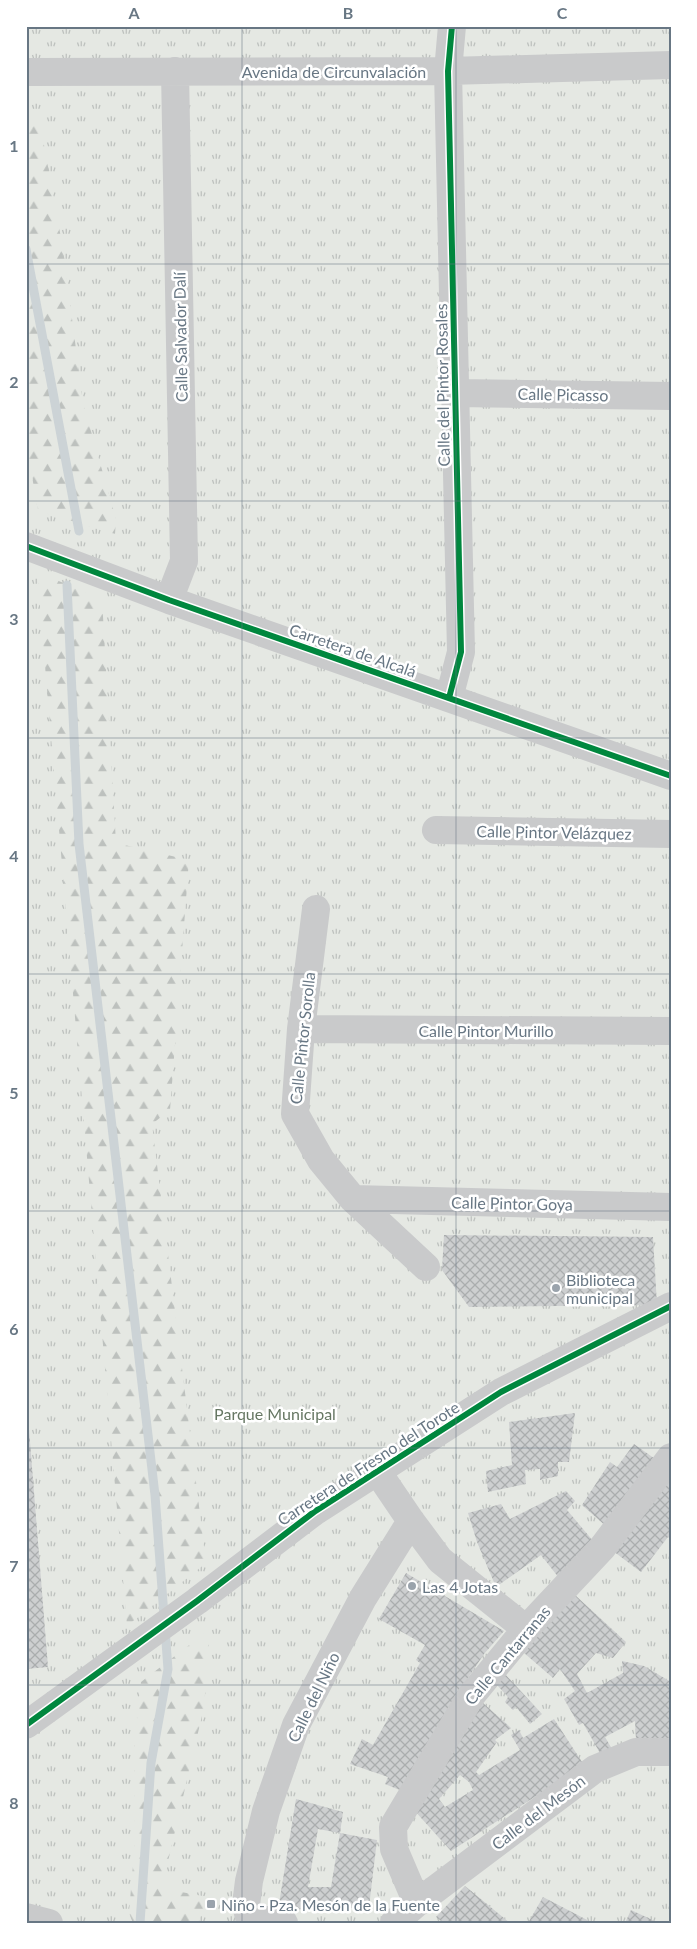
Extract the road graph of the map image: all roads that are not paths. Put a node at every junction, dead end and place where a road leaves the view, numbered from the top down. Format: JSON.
{"nodes":[{"id":1,"x":452,"y":26,"type":"edge"},
{"id":2,"x":671,"y":65,"type":"edge"},
{"id":3,"x":175,"y":71,"type":"junction"},
{"id":4,"x":448,"y":71,"type":"junction"},
{"id":5,"x":26,"y":72,"type":"edge"},
{"id":6,"x":456,"y":393,"type":"junction"},
{"id":7,"x":671,"y":396,"type":"edge"},
{"id":8,"x":26,"y":546,"type":"edge"},
{"id":9,"x":169,"y":600,"type":"junction"},
{"id":10,"x":449,"y":698,"type":"junction"},
{"id":11,"x":671,"y":776,"type":"edge"},
{"id":12,"x":436,"y":830,"type":"dead end"},
{"id":13,"x":671,"y":834,"type":"edge"},
{"id":14,"x":316,"y":909,"type":"dead end"},
{"id":15,"x":301,"y":1029,"type":"junction"},
{"id":16,"x":671,"y":1031,"type":"edge"},
{"id":17,"x":353,"y":1199,"type":"junction"},
{"id":18,"x":671,"y":1207,"type":"edge"},
{"id":19,"x":426,"y":1268,"type":"dead end"},
{"id":20,"x":671,"y":1306,"type":"edge"},
{"id":21,"x":671,"y":1457,"type":"edge"},
{"id":22,"x":377,"y":1471,"type":"junction"},
{"id":23,"x":411,"y":1521,"type":"junction"},
{"id":24,"x":526,"y":1629,"type":"junction"},
{"id":25,"x":26,"y":1725,"type":"edge"},
{"id":26,"x":671,"y":1752,"type":"edge"},
{"id":27,"x":417,"y":1903,"type":"junction"},
{"id":28,"x":26,"y":1917,"type":"edge"},
{"id":29,"x":247,"y":1920,"type":"edge"},
{"id":30,"x":49,"y":1923,"type":"edge"},
{"id":31,"x":284,"y":1923,"type":"edge"},
{"id":32,"x":394,"y":1923,"type":"edge"}],
"edges":[{"from":1,"to":4,"type":"street","name":"Calle del Pintor Rosales"},
{"from":2,"to":4,"type":"street","name":"Avenida de Circunvalación"},
{"from":3,"to":4,"type":"street","name":"Avenida de Circunvalación"},
{"from":3,"to":5,"type":"street","name":"Avenida de Circunvalación"},
{"from":3,"to":9,"type":"street","name":"Calle Salvador Dalí"},
{"from":4,"to":6,"type":"street","name":"Calle del Pintor Rosales"},
{"from":6,"to":7,"type":"street","name":"Calle Picasso"},
{"from":6,"to":10,"type":"street","name":"Calle del Pintor Rosales"},
{"from":8,"to":9,"type":"street","name":"Carretera de Alcalá"},
{"from":9,"to":10,"type":"street","name":"Carretera de Alcalá"},
{"from":10,"to":11,"type":"street","name":"Carretera de Alcalá"},
{"from":12,"to":13,"type":"street","name":"Calle Pintor Velázquez"},
{"from":14,"to":15,"type":"street","name":"Calle Pintor Sorolla"},
{"from":15,"to":16,"type":"street","name":"Calle Pintor Murillo"},
{"from":15,"to":17,"type":"street","name":"Calle Pintor Sorolla"},
{"from":17,"to":18,"type":"street","name":"Calle Pintor Goya"},
{"from":17,"to":19,"type":"street","name":"Calle Pintor Sorolla"},
{"from":20,"to":22,"type":"street","name":"Carretera de Fresno del Torote"},
{"from":21,"to":24,"type":"street","name":"Calle Cantarranas"},
{"from":22,"to":23,"type":"street"},
{"from":22,"to":25,"type":"street","name":"Carretera de Fresno del Torote"},
{"from":23,"to":24,"type":"street"},
{"from":23,"to":29,"type":"street","name":"Calle del Niño"},
{"from":24,"to":27,"type":"street","name":"Calle Cantarranas"},
{"from":26,"to":27,"type":"street","name":"Calle del Mesón"},
{"from":27,"to":32,"type":"street","name":"Calle del Mesón"},
{"from":28,"to":30,"type":"street"},
{"from":29,"to":31,"type":"street"}]}
